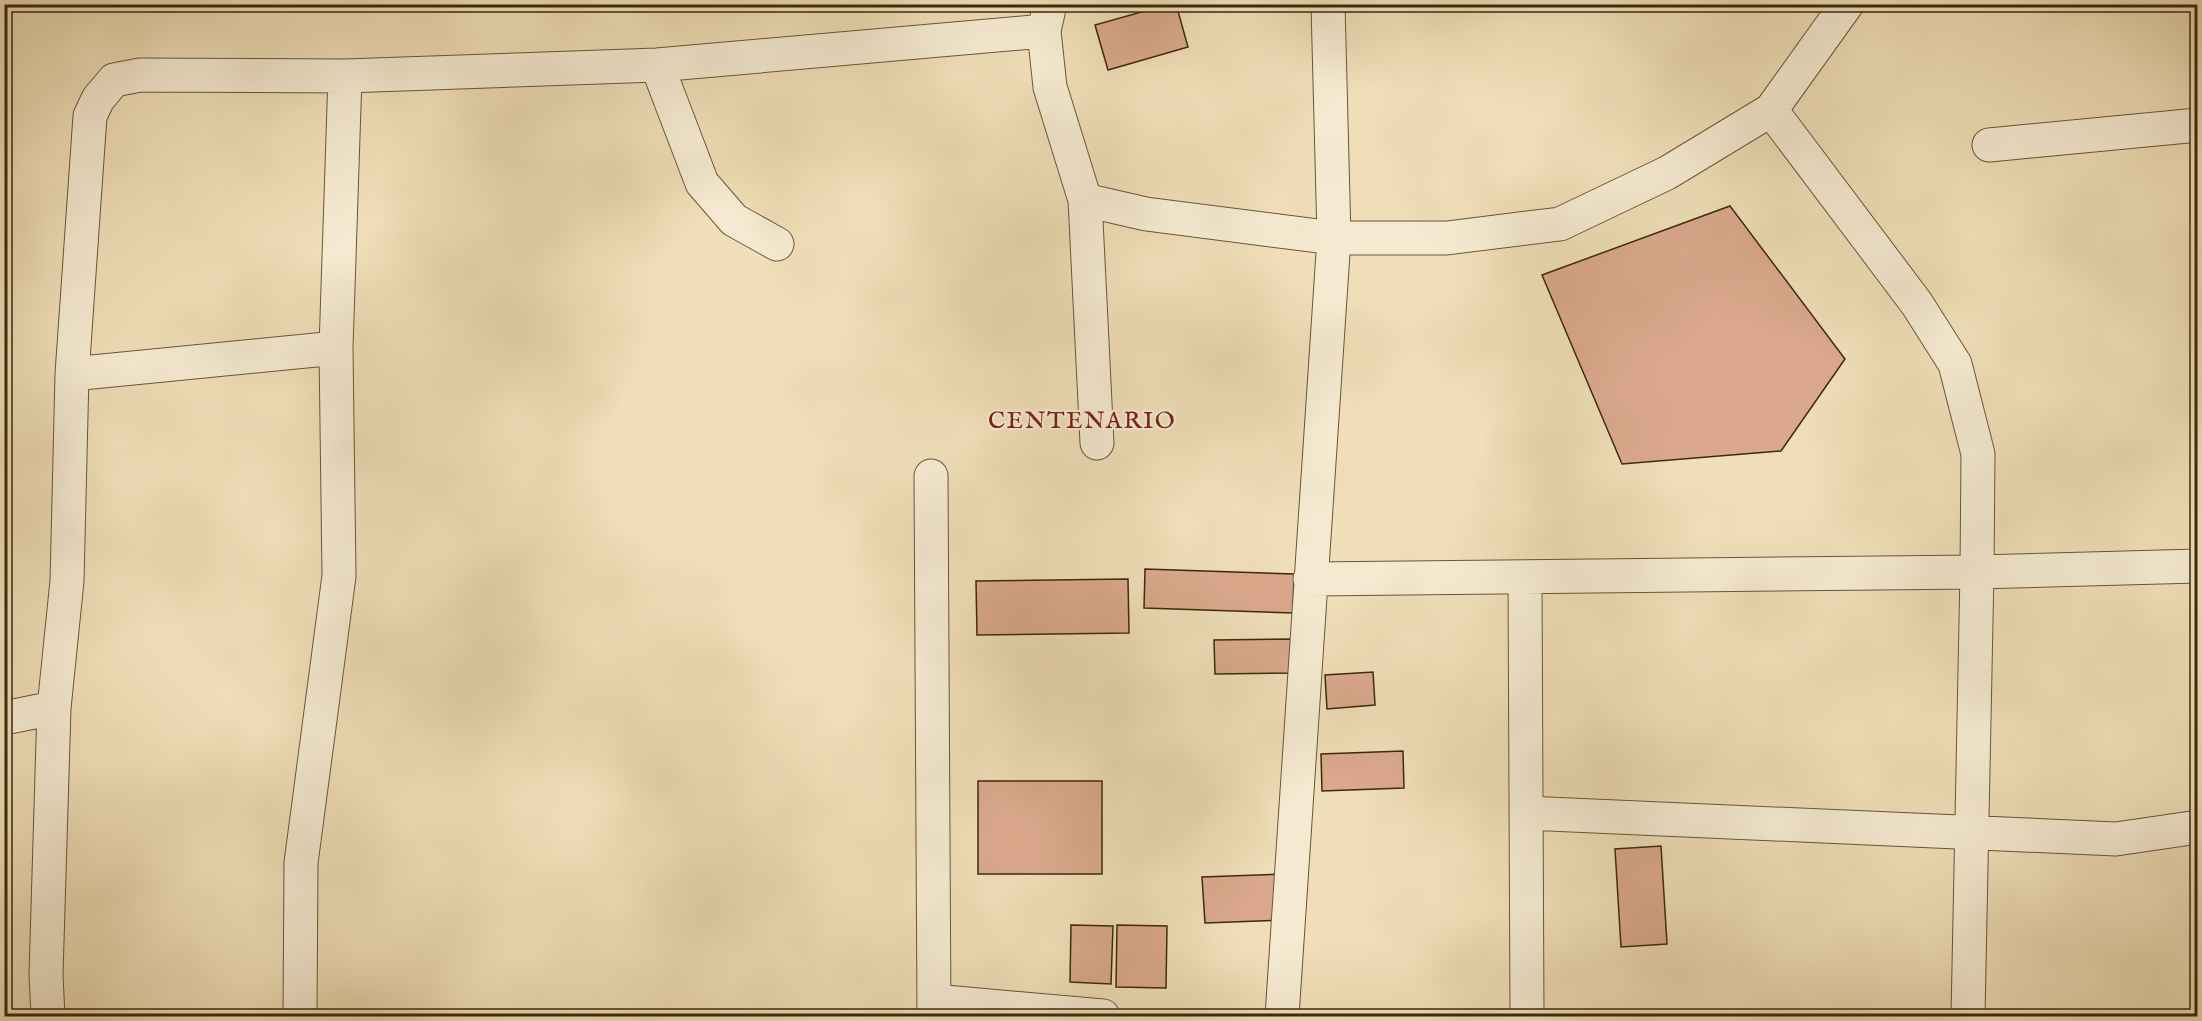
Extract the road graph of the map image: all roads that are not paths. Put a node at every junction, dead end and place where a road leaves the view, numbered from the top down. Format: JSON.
{"nodes":[{"id":1,"x":1328,"y":4,"type":"edge"},
{"id":2,"x":1847,"y":4,"type":"edge"},
{"id":3,"x":1047,"y":18,"type":"edge"},
{"id":4,"x":657,"y":65,"type":"junction"},
{"id":5,"x":345,"y":76,"type":"junction"},
{"id":6,"x":1771,"y":110,"type":"junction"},
{"id":7,"x":2198,"y":125,"type":"edge"},
{"id":8,"x":1989,"y":145,"type":"dead end"},
{"id":9,"x":1085,"y":200,"type":"junction"},
{"id":10,"x":1334,"y":238,"type":"junction"},
{"id":11,"x":777,"y":244,"type":"dead end"},
{"id":12,"x":336,"y":348,"type":"junction"},
{"id":13,"x":72,"y":374,"type":"junction"},
{"id":14,"x":1097,"y":443,"type":"dead end"},
{"id":15,"x":931,"y":476,"type":"dead end"},
{"id":16,"x":2198,"y":566,"type":"edge"},
{"id":17,"x":1977,"y":572,"type":"junction"},
{"id":18,"x":1525,"y":578,"type":"junction"},
{"id":19,"x":1310,"y":579,"type":"junction"},
{"id":20,"x":54,"y":708,"type":"junction"},
{"id":21,"x":4,"y":718,"type":"edge"},
{"id":22,"x":1526,"y":813,"type":"junction"},
{"id":23,"x":2198,"y":827,"type":"edge"},
{"id":24,"x":1972,"y":834,"type":"junction"},
{"id":25,"x":934,"y":1009,"type":"edge"},
{"id":26,"x":48,"y":1017,"type":"edge"},
{"id":27,"x":300,"y":1017,"type":"edge"},
{"id":28,"x":1103,"y":1017,"type":"edge"},
{"id":29,"x":1282,"y":1017,"type":"edge"},
{"id":30,"x":1527,"y":1017,"type":"edge"},
{"id":31,"x":1968,"y":1017,"type":"edge"}],
"edges":[{"from":1,"to":10,"type":"street"},
{"from":2,"to":6,"type":"street"},
{"from":3,"to":4,"type":"street"},
{"from":3,"to":9,"type":"street"},
{"from":4,"to":5,"type":"street"},
{"from":4,"to":11,"type":"street"},
{"from":5,"to":12,"type":"street"},
{"from":5,"to":13,"type":"street"},
{"from":6,"to":10,"type":"street"},
{"from":6,"to":17,"type":"street"},
{"from":7,"to":8,"type":"street"},
{"from":9,"to":10,"type":"street"},
{"from":9,"to":14,"type":"street"},
{"from":10,"to":19,"type":"street"},
{"from":12,"to":13,"type":"street"},
{"from":12,"to":27,"type":"street"},
{"from":13,"to":20,"type":"street"},
{"from":15,"to":25,"type":"street"},
{"from":16,"to":17,"type":"street"},
{"from":17,"to":18,"type":"street"},
{"from":17,"to":24,"type":"street"},
{"from":18,"to":19,"type":"street"},
{"from":18,"to":22,"type":"street"},
{"from":19,"to":29,"type":"street"},
{"from":20,"to":21,"type":"street"},
{"from":20,"to":26,"type":"street"},
{"from":22,"to":24,"type":"street"},
{"from":22,"to":30,"type":"street"},
{"from":23,"to":24,"type":"street"},
{"from":24,"to":31,"type":"street"},
{"from":25,"to":28,"type":"street"}]}
